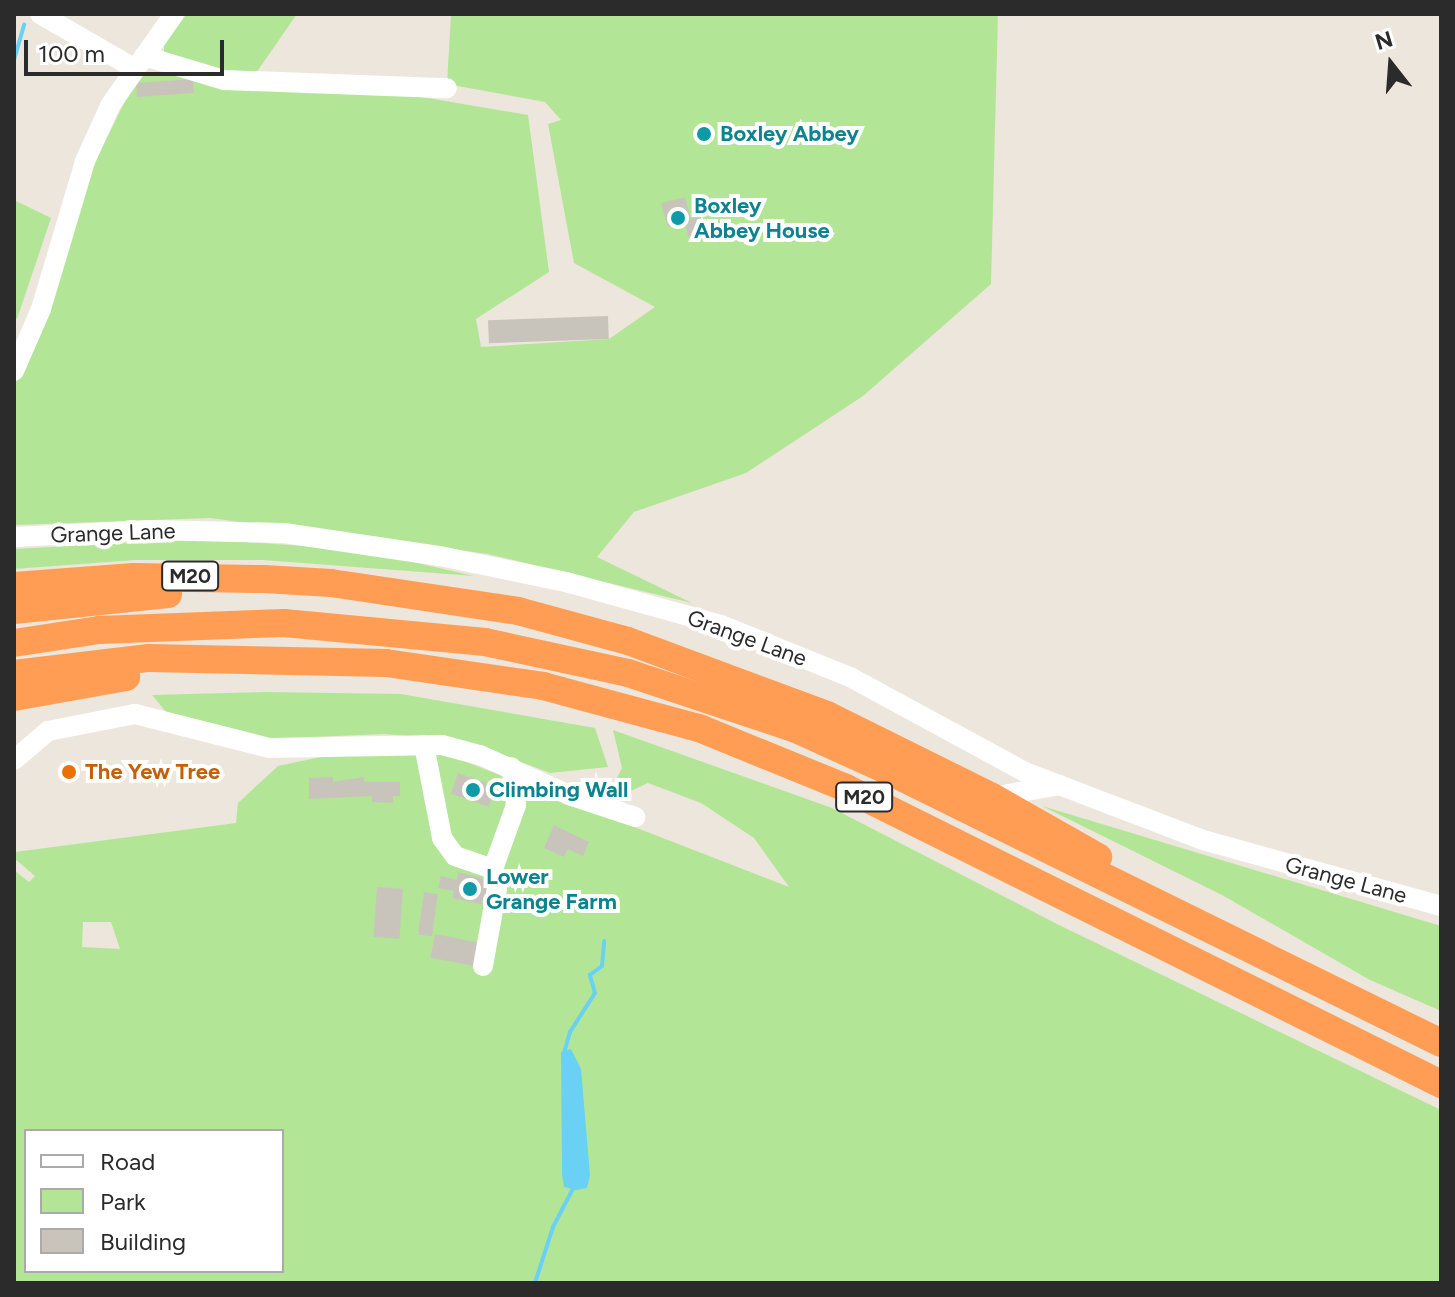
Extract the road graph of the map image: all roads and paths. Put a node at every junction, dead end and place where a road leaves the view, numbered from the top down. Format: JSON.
{"nodes":[{"id":1,"x":40,"y":14,"type":"edge"},
{"id":2,"x":174,"y":14,"type":"edge"},
{"id":3,"x":139,"y":62,"type":"junction"},
{"id":4,"x":447,"y":88,"type":"dead end"},
{"id":5,"x":14,"y":371,"type":"edge"},
{"id":6,"x":14,"y":537,"type":"edge"},
{"id":7,"x":14,"y":586,"type":"edge"},
{"id":8,"x":365,"y":590,"type":"junction"},
{"id":9,"x":14,"y":610,"type":"edge"},
{"id":10,"x":14,"y":643,"type":"edge"},
{"id":11,"x":241,"y":656,"type":"junction"},
{"id":12,"x":14,"y":674,"type":"edge"},
{"id":13,"x":14,"y":697,"type":"edge"},
{"id":14,"x":424,"y":745,"type":"junction"},
{"id":15,"x":14,"y":760,"type":"edge"},
{"id":16,"x":511,"y":767,"type":"junction"},
{"id":17,"x":1060,"y":785,"type":"junction"},
{"id":18,"x":992,"y":797,"type":"junction"},
{"id":19,"x":635,"y":817,"type":"dead end"},
{"id":20,"x":493,"y":869,"type":"junction"},
{"id":21,"x":1441,"y":906,"type":"edge"},
{"id":22,"x":1187,"y":919,"type":"junction"},
{"id":23,"x":483,"y":966,"type":"dead end"},
{"id":24,"x":1441,"y":1043,"type":"edge"},
{"id":25,"x":1441,"y":1084,"type":"edge"}],
"edges":[{"from":1,"to":3,"type":"street"},
{"from":2,"to":3,"type":"street"},
{"from":3,"to":4,"type":"street"},
{"from":3,"to":5,"type":"street"},
{"from":6,"to":17,"type":"street","name":"Grange Lane"},
{"from":7,"to":8,"type":"highway","number":"M20"},
{"from":8,"to":9,"type":"highway","number":"M20"},
{"from":8,"to":18,"type":"highway","number":"M20"},
{"from":10,"to":22,"type":"highway","number":"M20"},
{"from":11,"to":12,"type":"highway","number":"M20"},
{"from":11,"to":13,"type":"highway","number":"M20"},
{"from":11,"to":25,"type":"highway","number":"M20"},
{"from":14,"to":15,"type":"street"},
{"from":14,"to":16,"type":"street"},
{"from":14,"to":20,"type":"street"},
{"from":16,"to":19,"type":"street"},
{"from":16,"to":20,"type":"street"},
{"from":17,"to":18,"type":"street"},
{"from":17,"to":21,"type":"street","name":"Grange Lane"},
{"from":18,"to":22,"type":"highway","number":"M20"},
{"from":20,"to":23,"type":"street"},
{"from":22,"to":24,"type":"highway","number":"M20"}]}
